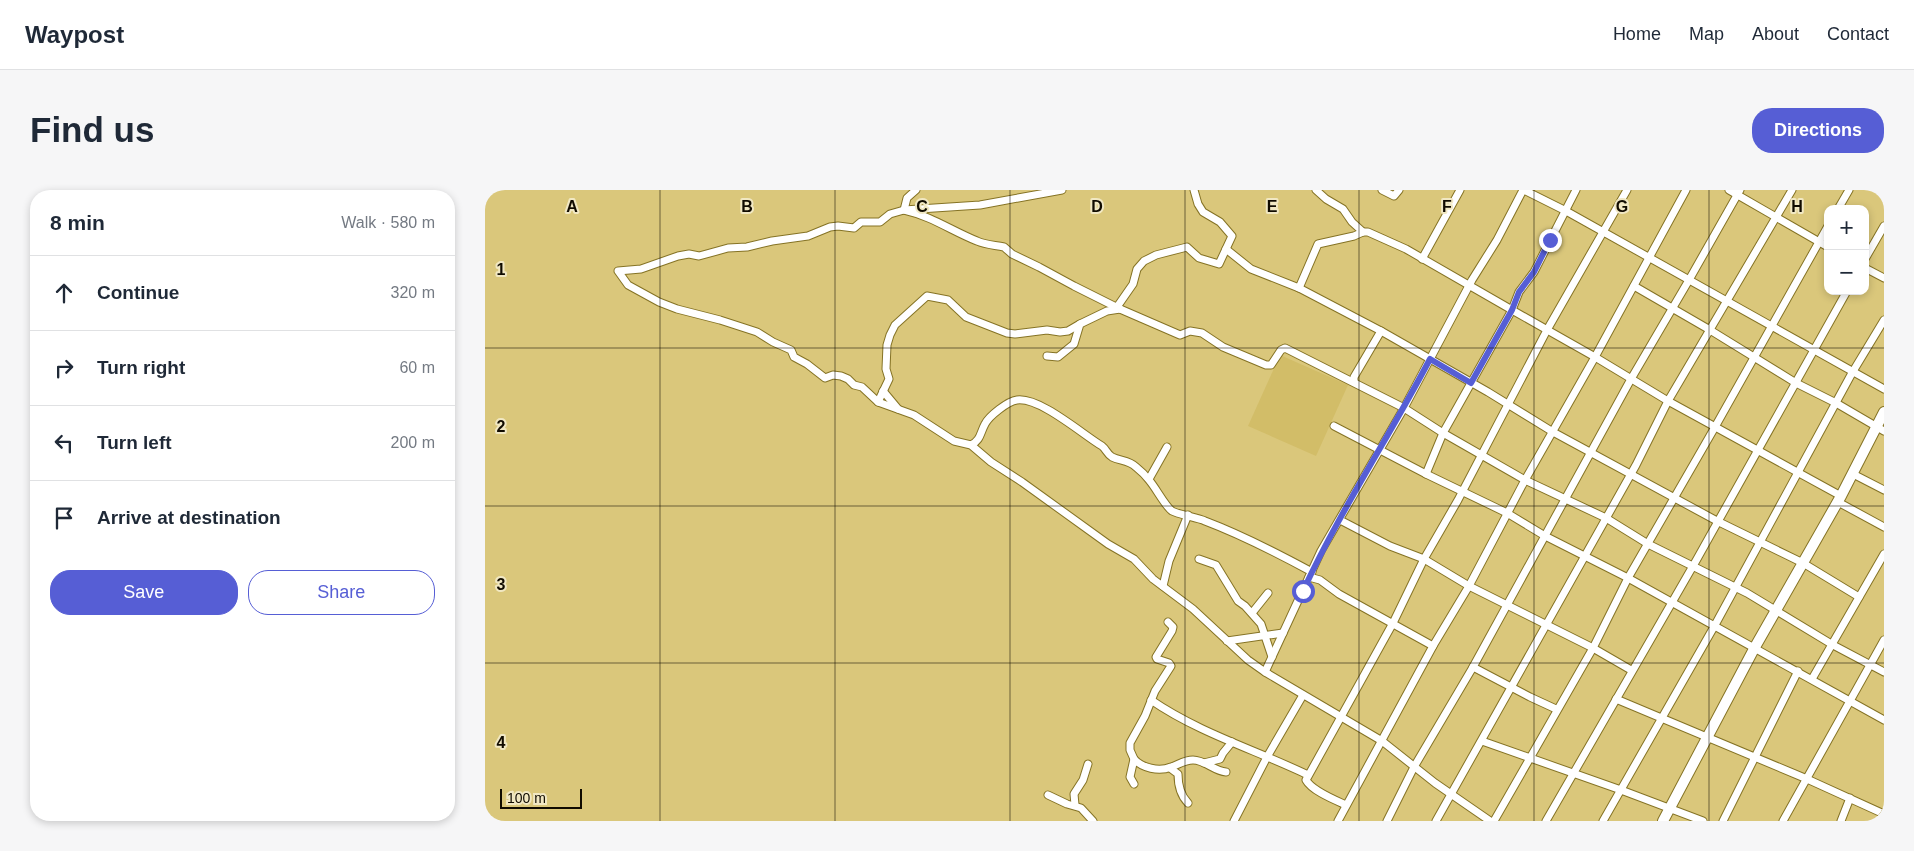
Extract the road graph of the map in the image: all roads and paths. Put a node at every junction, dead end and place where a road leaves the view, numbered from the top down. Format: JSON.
{"nodes":[{"id":1,"x":916,"y":190,"type":"edge"},
{"id":2,"x":1062,"y":190,"type":"edge"},
{"id":3,"x":1194,"y":190,"type":"edge"},
{"id":4,"x":1316,"y":190,"type":"edge"},
{"id":5,"x":1382,"y":190,"type":"edge"},
{"id":6,"x":1399,"y":190,"type":"edge"},
{"id":7,"x":1460,"y":190,"type":"edge"},
{"id":8,"x":1523,"y":190,"type":"edge"},
{"id":9,"x":1576,"y":190,"type":"edge"},
{"id":10,"x":1627,"y":190,"type":"edge"},
{"id":11,"x":1686,"y":190,"type":"edge"},
{"id":12,"x":1729,"y":190,"type":"edge"},
{"id":13,"x":1792,"y":190,"type":"edge"},
{"id":14,"x":1849,"y":190,"type":"edge"},
{"id":15,"x":1738,"y":192,"type":"edge"},
{"id":16,"x":1840,"y":205,"type":"edge"},
{"id":17,"x":904,"y":210,"type":"junction"},
{"id":18,"x":1566,"y":211,"type":"junction"},
{"id":19,"x":1776,"y":217,"type":"junction"},
{"id":20,"x":1884,"y":226,"type":"edge"},
{"id":21,"x":1363,"y":232,"type":"junction"},
{"id":22,"x":1824,"y":232,"type":"edge"},
{"id":23,"x":1603,"y":233,"type":"junction"},
{"id":24,"x":1818,"y":242,"type":"junction"},
{"id":25,"x":1824,"y":245,"type":"edge"},
{"id":26,"x":1225,"y":250,"type":"junction"},
{"id":27,"x":1869,"y":252,"type":"edge"},
{"id":28,"x":1649,"y":258,"type":"junction"},
{"id":29,"x":1422,"y":259,"type":"junction"},
{"id":30,"x":1869,"y":270,"type":"edge"},
{"id":31,"x":1884,"y":278,"type":"edge"},
{"id":32,"x":1689,"y":280,"type":"junction"},
{"id":33,"x":1470,"y":285,"type":"junction"},
{"id":34,"x":1634,"y":286,"type":"junction"},
{"id":35,"x":1299,"y":288,"type":"junction"},
{"id":36,"x":1845,"y":295,"type":"edge"},
{"id":37,"x":1727,"y":301,"type":"junction"},
{"id":38,"x":1119,"y":308,"type":"junction"},
{"id":39,"x":1673,"y":309,"type":"junction"},
{"id":40,"x":1512,"y":310,"type":"junction"},
{"id":41,"x":1884,"y":320,"type":"edge"},
{"id":42,"x":1080,"y":324,"type":"junction"},
{"id":43,"x":1772,"y":326,"type":"junction"},
{"id":44,"x":1547,"y":330,"type":"junction"},
{"id":45,"x":1710,"y":330,"type":"junction"},
{"id":46,"x":1381,"y":331,"type":"junction"},
{"id":47,"x":1813,"y":350,"type":"junction"},
{"id":48,"x":1047,"y":356,"type":"dead end"},
{"id":49,"x":1595,"y":357,"type":"junction"},
{"id":50,"x":1755,"y":358,"type":"junction"},
{"id":51,"x":1430,"y":359,"type":"junction"},
{"id":52,"x":1853,"y":373,"type":"junction"},
{"id":53,"x":1631,"y":379,"type":"junction"},
{"id":54,"x":1354,"y":382,"type":"junction"},
{"id":55,"x":1471,"y":383,"type":"junction"},
{"id":56,"x":1797,"y":383,"type":"junction"},
{"id":57,"x":1884,"y":389,"type":"edge"},
{"id":58,"x":883,"y":391,"type":"junction"},
{"id":59,"x":873,"y":396,"type":"junction"},
{"id":60,"x":1669,"y":401,"type":"junction"},
{"id":61,"x":878,"y":402,"type":"junction"},
{"id":62,"x":1836,"y":403,"type":"junction"},
{"id":63,"x":1509,"y":405,"type":"junction"},
{"id":64,"x":1404,"y":408,"type":"junction"},
{"id":65,"x":898,"y":409,"type":"junction"},
{"id":66,"x":1884,"y":412,"type":"edge"},
{"id":67,"x":1334,"y":426,"type":"dead end"},
{"id":68,"x":1715,"y":427,"type":"junction"},
{"id":69,"x":1880,"y":429,"type":"edge"},
{"id":70,"x":1553,"y":432,"type":"junction"},
{"id":71,"x":1443,"y":433,"type":"junction"},
{"id":72,"x":971,"y":445,"type":"junction"},
{"id":73,"x":1167,"y":447,"type":"dead end"},
{"id":74,"x":1379,"y":450,"type":"junction"},
{"id":75,"x":1757,"y":450,"type":"junction"},
{"id":76,"x":1592,"y":452,"type":"junction"},
{"id":77,"x":1482,"y":455,"type":"junction"},
{"id":78,"x":1799,"y":472,"type":"junction"},
{"id":79,"x":1426,"y":474,"type":"junction"},
{"id":80,"x":1631,"y":474,"type":"junction"},
{"id":81,"x":1853,"y":474,"type":"junction"},
{"id":82,"x":1149,"y":479,"type":"junction"},
{"id":83,"x":1525,"y":480,"type":"junction"},
{"id":84,"x":1884,"y":490,"type":"edge"},
{"id":85,"x":1463,"y":491,"type":"junction"},
{"id":86,"x":1674,"y":498,"type":"junction"},
{"id":87,"x":1566,"y":499,"type":"junction"},
{"id":88,"x":1839,"y":499,"type":"junction"},
{"id":89,"x":1507,"y":513,"type":"junction"},
{"id":90,"x":1188,"y":515,"type":"junction"},
{"id":91,"x":1606,"y":518,"type":"junction"},
{"id":92,"x":1340,"y":520,"type":"junction"},
{"id":93,"x":1717,"y":522,"type":"junction"},
{"id":94,"x":1884,"y":528,"type":"edge"},
{"id":95,"x":1545,"y":536,"type":"junction"},
{"id":96,"x":1759,"y":542,"type":"junction"},
{"id":97,"x":1648,"y":544,"type":"junction"},
{"id":98,"x":1884,"y":554,"type":"edge"},
{"id":99,"x":1584,"y":556,"type":"junction"},
{"id":100,"x":1199,"y":559,"type":"dead end"},
{"id":101,"x":1424,"y":560,"type":"junction"},
{"id":102,"x":1803,"y":563,"type":"junction"},
{"id":103,"x":1692,"y":566,"type":"junction"},
{"id":104,"x":1311,"y":574,"type":"junction"},
{"id":105,"x":1628,"y":578,"type":"junction"},
{"id":106,"x":1163,"y":586,"type":"junction"},
{"id":107,"x":1469,"y":586,"type":"junction"},
{"id":108,"x":1734,"y":587,"type":"junction"},
{"id":109,"x":1268,"y":592,"type":"dead end"},
{"id":110,"x":1859,"y":597,"type":"junction"},
{"id":111,"x":1672,"y":602,"type":"junction"},
{"id":112,"x":1507,"y":605,"type":"junction"},
{"id":113,"x":1776,"y":611,"type":"junction"},
{"id":114,"x":1252,"y":613,"type":"junction"},
{"id":115,"x":1168,"y":622,"type":"dead end"},
{"id":116,"x":1393,"y":623,"type":"junction"},
{"id":117,"x":1546,"y":625,"type":"junction"},
{"id":118,"x":1715,"y":625,"type":"junction"},
{"id":119,"x":1283,"y":633,"type":"junction"},
{"id":120,"x":1265,"y":636,"type":"junction"},
{"id":121,"x":1227,"y":640,"type":"junction"},
{"id":122,"x":1884,"y":640,"type":"edge"},
{"id":123,"x":1833,"y":644,"type":"junction"},
{"id":124,"x":1433,"y":646,"type":"junction"},
{"id":125,"x":1755,"y":647,"type":"junction"},
{"id":126,"x":1593,"y":648,"type":"junction"},
{"id":127,"x":1272,"y":657,"type":"junction"},
{"id":128,"x":1870,"y":664,"type":"junction"},
{"id":129,"x":1473,"y":667,"type":"junction"},
{"id":130,"x":1631,"y":670,"type":"junction"},
{"id":131,"x":1798,"y":671,"type":"junction"},
{"id":132,"x":1265,"y":672,"type":"junction"},
{"id":133,"x":1884,"y":672,"type":"edge"},
{"id":134,"x":1812,"y":679,"type":"junction"},
{"id":135,"x":1512,"y":688,"type":"junction"},
{"id":136,"x":1303,"y":695,"type":"junction"},
{"id":137,"x":1615,"y":699,"type":"junction"},
{"id":138,"x":1151,"y":700,"type":"junction"},
{"id":139,"x":1849,"y":700,"type":"junction"},
{"id":140,"x":1556,"y":709,"type":"junction"},
{"id":141,"x":1341,"y":717,"type":"junction"},
{"id":142,"x":1661,"y":719,"type":"junction"},
{"id":143,"x":1884,"y":720,"type":"edge"},
{"id":144,"x":1709,"y":737,"type":"junction"},
{"id":145,"x":1382,"y":741,"type":"junction"},
{"id":146,"x":1232,"y":742,"type":"junction"},
{"id":147,"x":1481,"y":742,"type":"junction"},
{"id":148,"x":1267,"y":757,"type":"junction"},
{"id":149,"x":1755,"y":757,"type":"junction"},
{"id":150,"x":1134,"y":759,"type":"junction"},
{"id":151,"x":1531,"y":759,"type":"junction"},
{"id":152,"x":1204,"y":763,"type":"junction"},
{"id":153,"x":1088,"y":764,"type":"dead end"},
{"id":154,"x":1414,"y":767,"type":"junction"},
{"id":155,"x":1170,"y":768,"type":"junction"},
{"id":156,"x":1226,"y":772,"type":"dead end"},
{"id":157,"x":1573,"y":774,"type":"junction"},
{"id":158,"x":1308,"y":775,"type":"junction"},
{"id":159,"x":1807,"y":779,"type":"junction"},
{"id":160,"x":1134,"y":784,"type":"dead end"},
{"id":161,"x":1355,"y":788,"type":"junction"},
{"id":162,"x":1621,"y":790,"type":"junction"},
{"id":163,"x":1049,"y":795,"type":"dead end"},
{"id":164,"x":1451,"y":795,"type":"junction"},
{"id":165,"x":1850,"y":798,"type":"junction"},
{"id":166,"x":1334,"y":800,"type":"junction"},
{"id":167,"x":1188,"y":803,"type":"dead end"},
{"id":168,"x":1075,"y":805,"type":"junction"},
{"id":169,"x":1346,"y":805,"type":"junction"},
{"id":170,"x":1670,"y":808,"type":"junction"},
{"id":171,"x":1884,"y":814,"type":"edge"},
{"id":172,"x":1093,"y":821,"type":"edge"},
{"id":173,"x":1234,"y":821,"type":"edge"},
{"id":174,"x":1338,"y":821,"type":"edge"},
{"id":175,"x":1387,"y":821,"type":"edge"},
{"id":176,"x":1436,"y":821,"type":"edge"},
{"id":177,"x":1490,"y":821,"type":"edge"},
{"id":178,"x":1494,"y":821,"type":"edge"},
{"id":179,"x":1546,"y":821,"type":"edge"},
{"id":180,"x":1603,"y":821,"type":"edge"},
{"id":181,"x":1663,"y":821,"type":"edge"},
{"id":182,"x":1703,"y":821,"type":"edge"},
{"id":183,"x":1723,"y":821,"type":"edge"},
{"id":184,"x":1783,"y":821,"type":"edge"},
{"id":185,"x":1841,"y":821,"type":"edge"}],
"edges":[{"from":1,"to":17,"type":"street"},
{"from":2,"to":17,"type":"street"},
{"from":3,"to":26,"type":"street"},
{"from":4,"to":21,"type":"street"},
{"from":5,"to":6,"type":"street"},
{"from":7,"to":29,"type":"street"},
{"from":8,"to":18,"type":"street"},
{"from":8,"to":33,"type":"street"},
{"from":9,"to":18,"type":"street"},
{"from":10,"to":23,"type":"street"},
{"from":11,"to":28,"type":"street"},
{"from":12,"to":15,"type":"street"},
{"from":13,"to":19,"type":"street"},
{"from":14,"to":16,"type":"street"},
{"from":15,"to":19,"type":"street"},
{"from":15,"to":32,"type":"street"},
{"from":17,"to":38,"type":"street"},
{"from":17,"to":59,"type":"street"},
{"from":18,"to":23,"type":"street"},
{"from":18,"to":40,"type":"street"},
{"from":19,"to":24,"type":"street"},
{"from":19,"to":37,"type":"street"},
{"from":20,"to":27,"type":"street"},
{"from":21,"to":29,"type":"street"},
{"from":21,"to":35,"type":"street"},
{"from":22,"to":24,"type":"street"},
{"from":23,"to":28,"type":"street"},
{"from":23,"to":44,"type":"street"},
{"from":24,"to":25,"type":"street"},
{"from":24,"to":43,"type":"street"},
{"from":26,"to":35,"type":"street"},
{"from":26,"to":38,"type":"street"},
{"from":28,"to":32,"type":"street"},
{"from":28,"to":34,"type":"street"},
{"from":29,"to":33,"type":"street"},
{"from":30,"to":31,"type":"street"},
{"from":32,"to":37,"type":"street"},
{"from":32,"to":39,"type":"street"},
{"from":33,"to":40,"type":"street"},
{"from":33,"to":51,"type":"street"},
{"from":34,"to":39,"type":"street"},
{"from":34,"to":49,"type":"street"},
{"from":35,"to":46,"type":"street"},
{"from":36,"to":47,"type":"street"},
{"from":37,"to":43,"type":"street"},
{"from":37,"to":45,"type":"street"},
{"from":38,"to":42,"type":"street"},
{"from":38,"to":54,"type":"street"},
{"from":39,"to":45,"type":"street"},
{"from":39,"to":53,"type":"street"},
{"from":40,"to":44,"type":"street"},
{"from":40,"to":55,"type":"street"},
{"from":41,"to":52,"type":"street"},
{"from":42,"to":48,"type":"street"},
{"from":42,"to":58,"type":"street"},
{"from":43,"to":47,"type":"street"},
{"from":43,"to":50,"type":"street"},
{"from":44,"to":49,"type":"street"},
{"from":44,"to":63,"type":"street"},
{"from":45,"to":50,"type":"street"},
{"from":45,"to":60,"type":"street"},
{"from":46,"to":51,"type":"street"},
{"from":46,"to":54,"type":"street"},
{"from":47,"to":52,"type":"street"},
{"from":47,"to":56,"type":"street"},
{"from":49,"to":53,"type":"street"},
{"from":49,"to":70,"type":"street"},
{"from":50,"to":56,"type":"street"},
{"from":50,"to":68,"type":"street"},
{"from":51,"to":55,"type":"street"},
{"from":51,"to":64,"type":"street"},
{"from":52,"to":57,"type":"street"},
{"from":52,"to":62,"type":"street"},
{"from":53,"to":60,"type":"street"},
{"from":53,"to":76,"type":"street"},
{"from":54,"to":64,"type":"street"},
{"from":55,"to":63,"type":"street"},
{"from":55,"to":71,"type":"street"},
{"from":56,"to":62,"type":"street"},
{"from":56,"to":75,"type":"street"},
{"from":58,"to":59,"type":"street"},
{"from":58,"to":61,"type":"street"},
{"from":58,"to":65,"type":"street"},
{"from":59,"to":61,"type":"street"},
{"from":60,"to":68,"type":"street"},
{"from":60,"to":80,"type":"street"},
{"from":61,"to":65,"type":"street"},
{"from":62,"to":69,"type":"street"},
{"from":62,"to":78,"type":"street"},
{"from":63,"to":70,"type":"street"},
{"from":63,"to":77,"type":"street"},
{"from":64,"to":71,"type":"street"},
{"from":64,"to":74,"type":"street"},
{"from":65,"to":72,"type":"street"},
{"from":66,"to":69,"type":"street"},
{"from":67,"to":74,"type":"street"},
{"from":68,"to":75,"type":"street"},
{"from":68,"to":86,"type":"street"},
{"from":69,"to":81,"type":"street"},
{"from":70,"to":76,"type":"street"},
{"from":70,"to":83,"type":"street"},
{"from":71,"to":77,"type":"street"},
{"from":71,"to":79,"type":"street"},
{"from":72,"to":82,"type":"street"},
{"from":72,"to":106,"type":"street"},
{"from":73,"to":82,"type":"street"},
{"from":74,"to":79,"type":"street"},
{"from":74,"to":92,"type":"street"},
{"from":75,"to":78,"type":"street"},
{"from":75,"to":93,"type":"street"},
{"from":76,"to":80,"type":"street"},
{"from":76,"to":87,"type":"street"},
{"from":77,"to":83,"type":"street"},
{"from":77,"to":85,"type":"street"},
{"from":78,"to":88,"type":"street"},
{"from":78,"to":96,"type":"street"},
{"from":79,"to":85,"type":"street"},
{"from":80,"to":86,"type":"street"},
{"from":80,"to":91,"type":"street"},
{"from":81,"to":84,"type":"street"},
{"from":81,"to":88,"type":"street"},
{"from":82,"to":90,"type":"street"},
{"from":83,"to":87,"type":"street"},
{"from":83,"to":89,"type":"street"},
{"from":85,"to":89,"type":"street"},
{"from":85,"to":101,"type":"street"},
{"from":86,"to":93,"type":"street"},
{"from":86,"to":97,"type":"street"},
{"from":87,"to":91,"type":"street"},
{"from":87,"to":95,"type":"street"},
{"from":88,"to":94,"type":"street"},
{"from":88,"to":102,"type":"street"},
{"from":89,"to":95,"type":"street"},
{"from":89,"to":107,"type":"street"},
{"from":90,"to":104,"type":"street"},
{"from":90,"to":106,"type":"street"},
{"from":91,"to":97,"type":"street"},
{"from":91,"to":99,"type":"street"},
{"from":92,"to":101,"type":"street"},
{"from":92,"to":104,"type":"street"},
{"from":93,"to":96,"type":"street"},
{"from":93,"to":103,"type":"street"},
{"from":95,"to":99,"type":"street"},
{"from":95,"to":112,"type":"street"},
{"from":96,"to":102,"type":"street"},
{"from":96,"to":108,"type":"street"},
{"from":97,"to":103,"type":"street"},
{"from":97,"to":105,"type":"street"},
{"from":98,"to":110,"type":"street"},
{"from":99,"to":105,"type":"street"},
{"from":99,"to":117,"type":"street"},
{"from":100,"to":114,"type":"street"},
{"from":101,"to":107,"type":"street"},
{"from":101,"to":116,"type":"street"},
{"from":102,"to":110,"type":"street"},
{"from":102,"to":113,"type":"street"},
{"from":103,"to":108,"type":"street"},
{"from":103,"to":111,"type":"street"},
{"from":104,"to":116,"type":"street"},
{"from":104,"to":119,"type":"street"},
{"from":105,"to":111,"type":"street"},
{"from":105,"to":126,"type":"street"},
{"from":106,"to":121,"type":"street"},
{"from":107,"to":112,"type":"street"},
{"from":107,"to":124,"type":"street"},
{"from":108,"to":113,"type":"street"},
{"from":108,"to":118,"type":"street"},
{"from":109,"to":114,"type":"street"},
{"from":110,"to":123,"type":"street"},
{"from":111,"to":118,"type":"street"},
{"from":111,"to":130,"type":"street"},
{"from":112,"to":117,"type":"street"},
{"from":112,"to":129,"type":"street"},
{"from":113,"to":123,"type":"street"},
{"from":113,"to":125,"type":"street"},
{"from":114,"to":120,"type":"street"},
{"from":115,"to":138,"type":"street"},
{"from":116,"to":124,"type":"street"},
{"from":116,"to":141,"type":"street"},
{"from":117,"to":126,"type":"street"},
{"from":117,"to":135,"type":"street"},
{"from":118,"to":125,"type":"street"},
{"from":118,"to":142,"type":"street"},
{"from":119,"to":120,"type":"street"},
{"from":119,"to":127,"type":"street"},
{"from":120,"to":121,"type":"street"},
{"from":120,"to":127,"type":"street"},
{"from":121,"to":132,"type":"street"},
{"from":122,"to":128,"type":"street"},
{"from":123,"to":128,"type":"street"},
{"from":123,"to":134,"type":"street"},
{"from":124,"to":145,"type":"street"},
{"from":125,"to":131,"type":"street"},
{"from":125,"to":144,"type":"street"},
{"from":126,"to":130,"type":"street"},
{"from":126,"to":140,"type":"street"},
{"from":127,"to":132,"type":"street"},
{"from":128,"to":133,"type":"street"},
{"from":128,"to":139,"type":"street"},
{"from":129,"to":135,"type":"street"},
{"from":129,"to":154,"type":"street"},
{"from":130,"to":137,"type":"street"},
{"from":131,"to":134,"type":"street"},
{"from":131,"to":149,"type":"street"},
{"from":132,"to":136,"type":"street"},
{"from":134,"to":139,"type":"street"},
{"from":135,"to":140,"type":"street"},
{"from":135,"to":147,"type":"street"},
{"from":136,"to":141,"type":"street"},
{"from":136,"to":148,"type":"street"},
{"from":137,"to":142,"type":"street"},
{"from":137,"to":157,"type":"street"},
{"from":138,"to":146,"type":"street"},
{"from":138,"to":150,"type":"street"},
{"from":139,"to":143,"type":"street"},
{"from":139,"to":159,"type":"street"},
{"from":140,"to":151,"type":"street"},
{"from":141,"to":145,"type":"street"},
{"from":141,"to":158,"type":"street"},
{"from":142,"to":144,"type":"street"},
{"from":142,"to":162,"type":"street"},
{"from":144,"to":149,"type":"street"},
{"from":144,"to":170,"type":"street"},
{"from":145,"to":154,"type":"street"},
{"from":145,"to":161,"type":"street"},
{"from":146,"to":148,"type":"street"},
{"from":146,"to":152,"type":"street"},
{"from":147,"to":151,"type":"street"},
{"from":147,"to":164,"type":"street"},
{"from":148,"to":158,"type":"street"},
{"from":148,"to":173,"type":"street"},
{"from":149,"to":159,"type":"street"},
{"from":149,"to":183,"type":"street"},
{"from":150,"to":155,"type":"street"},
{"from":150,"to":160,"type":"street"},
{"from":151,"to":157,"type":"street"},
{"from":151,"to":178,"type":"street"},
{"from":152,"to":155,"type":"street"},
{"from":152,"to":156,"type":"street"},
{"from":153,"to":168,"type":"street"},
{"from":154,"to":164,"type":"street"},
{"from":154,"to":175,"type":"street"},
{"from":155,"to":167,"type":"street"},
{"from":157,"to":162,"type":"street"},
{"from":157,"to":179,"type":"street"},
{"from":158,"to":166,"type":"street"},
{"from":159,"to":165,"type":"street"},
{"from":159,"to":184,"type":"street"},
{"from":161,"to":166,"type":"street"},
{"from":161,"to":169,"type":"street"},
{"from":162,"to":170,"type":"street"},
{"from":162,"to":180,"type":"street"},
{"from":163,"to":168,"type":"street"},
{"from":164,"to":176,"type":"street"},
{"from":164,"to":177,"type":"street"},
{"from":165,"to":171,"type":"street"},
{"from":165,"to":185,"type":"street"},
{"from":166,"to":169,"type":"street"},
{"from":168,"to":172,"type":"street"},
{"from":169,"to":174,"type":"street"},
{"from":170,"to":181,"type":"street"},
{"from":170,"to":182,"type":"street"}]}
